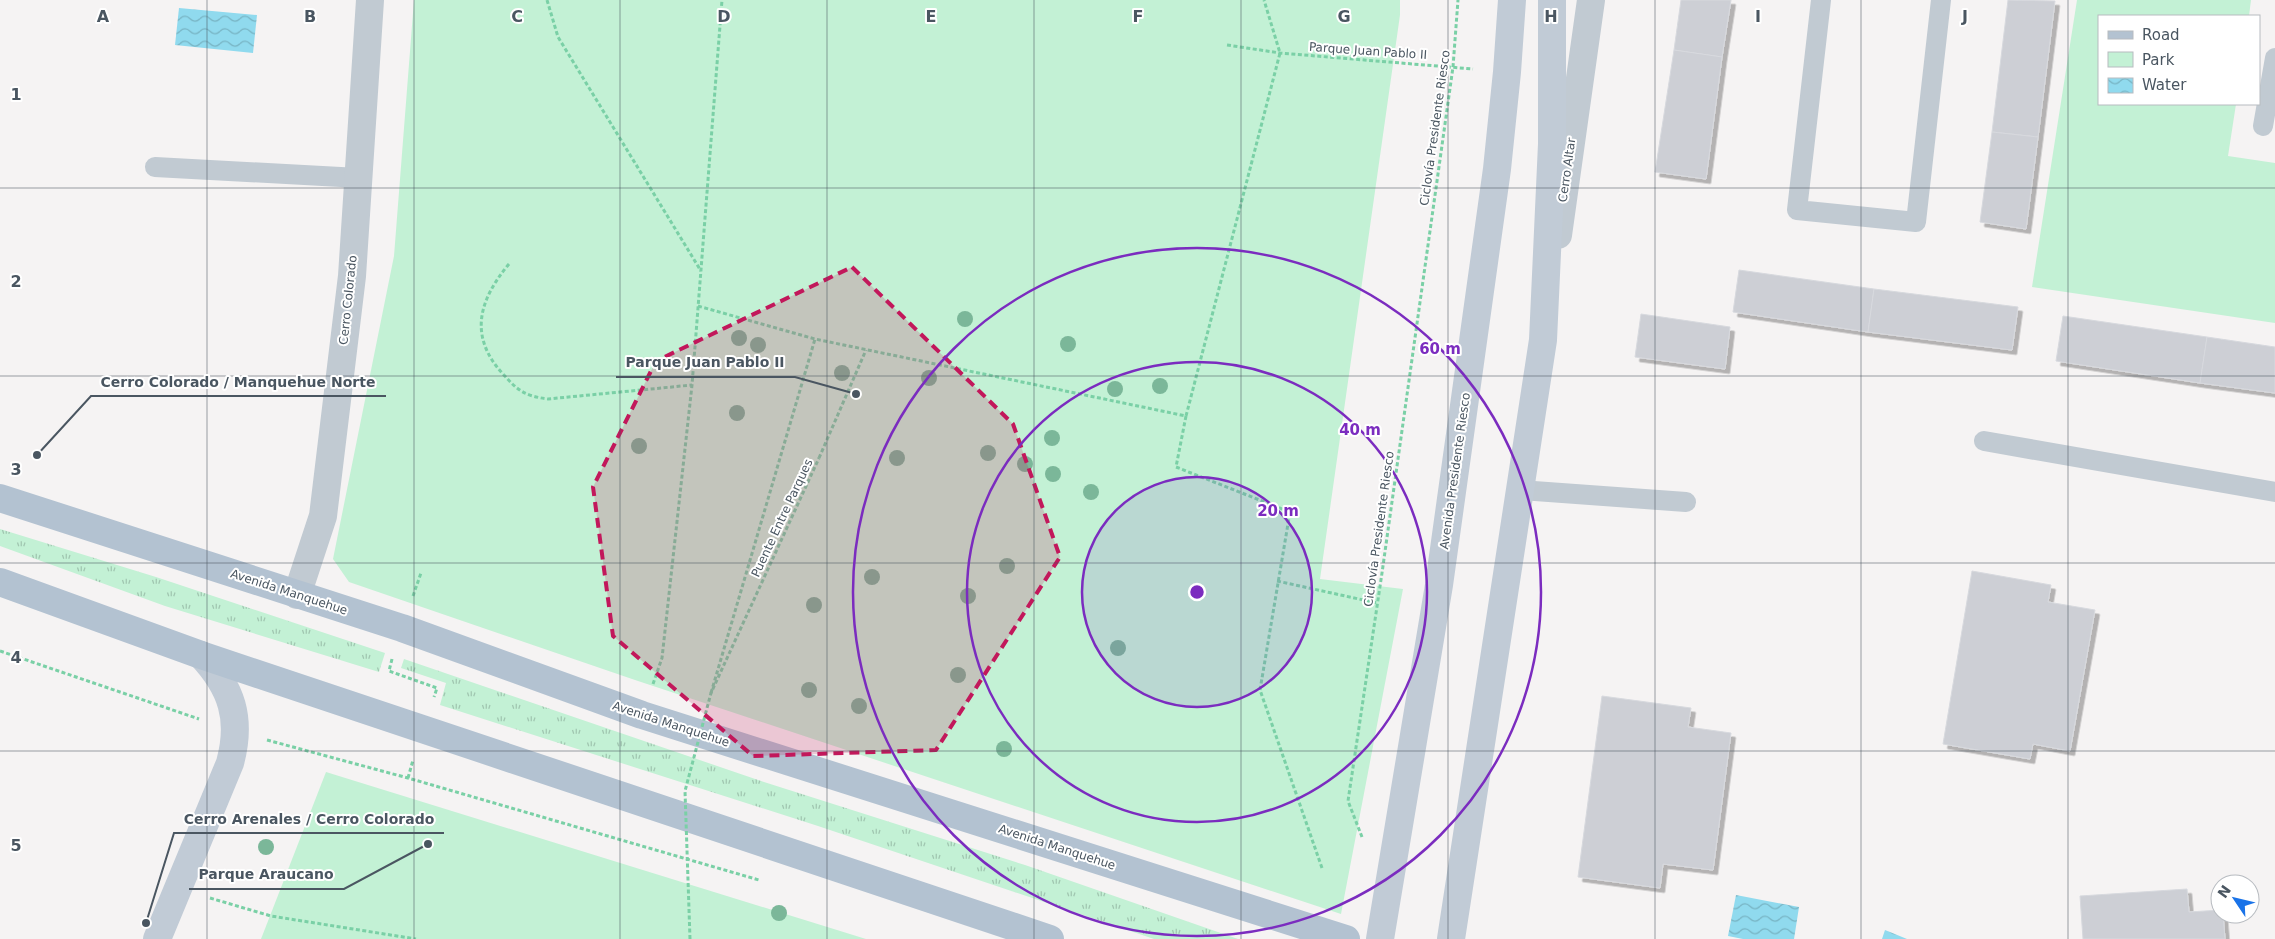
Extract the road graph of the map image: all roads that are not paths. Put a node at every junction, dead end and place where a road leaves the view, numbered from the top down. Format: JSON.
{"nodes":[{"id":1,"x":370,"y":0,"type":"edge"},
{"id":2,"x":1512,"y":0,"type":"edge"},
{"id":3,"x":1552,"y":0,"type":"edge"},
{"id":4,"x":1591,"y":0,"type":"edge"},
{"id":5,"x":1821,"y":0,"type":"edge"},
{"id":6,"x":1942,"y":0,"type":"edge"},
{"id":7,"x":2275,"y":58,"type":"edge"},
{"id":8,"x":2263,"y":126,"type":"dead end"},
{"id":9,"x":155,"y":168,"type":"dead end"},
{"id":10,"x":358,"y":178,"type":"junction"},
{"id":11,"x":1544,"y":340,"type":"junction"},
{"id":12,"x":1984,"y":441,"type":"dead end"},
{"id":13,"x":1520,"y":490,"type":"junction"},
{"id":14,"x":2275,"y":492,"type":"edge"},
{"id":15,"x":0,"y":498,"type":"edge"},
{"id":16,"x":1686,"y":502,"type":"dead end"},
{"id":17,"x":0,"y":582,"type":"edge"},
{"id":18,"x":298,"y":595,"type":"junction"},
{"id":19,"x":201,"y":655,"type":"junction"},
{"id":20,"x":157,"y":939,"type":"edge"},
{"id":21,"x":1050,"y":939,"type":"edge"},
{"id":22,"x":1346,"y":939,"type":"edge"},
{"id":23,"x":1380,"y":939,"type":"edge"},
{"id":24,"x":1451,"y":939,"type":"edge"}],
"edges":[{"from":1,"to":10,"type":"street","name":"Cerro Colorado"},
{"from":2,"to":23,"type":"main road","name":"Avenida Presidente Riesco"},
{"from":3,"to":11,"type":"main road"},
{"from":4,"to":11,"type":"street","name":"Cerro Altar"},
{"from":5,"to":6,"type":"lane"},
{"from":7,"to":8,"type":"lane"},
{"from":9,"to":10,"type":"lane"},
{"from":10,"to":18,"type":"street","name":"Cerro Colorado"},
{"from":11,"to":13,"type":"main road"},
{"from":12,"to":14,"type":"lane"},
{"from":13,"to":16,"type":"lane"},
{"from":13,"to":24,"type":"main road"},
{"from":15,"to":18,"type":"main road","name":"Avenida Manquehue"},
{"from":17,"to":19,"type":"main road"},
{"from":18,"to":22,"type":"main road","name":"Avenida Manquehue"},
{"from":19,"to":20,"type":"main road"},
{"from":19,"to":21,"type":"main road"}]}
